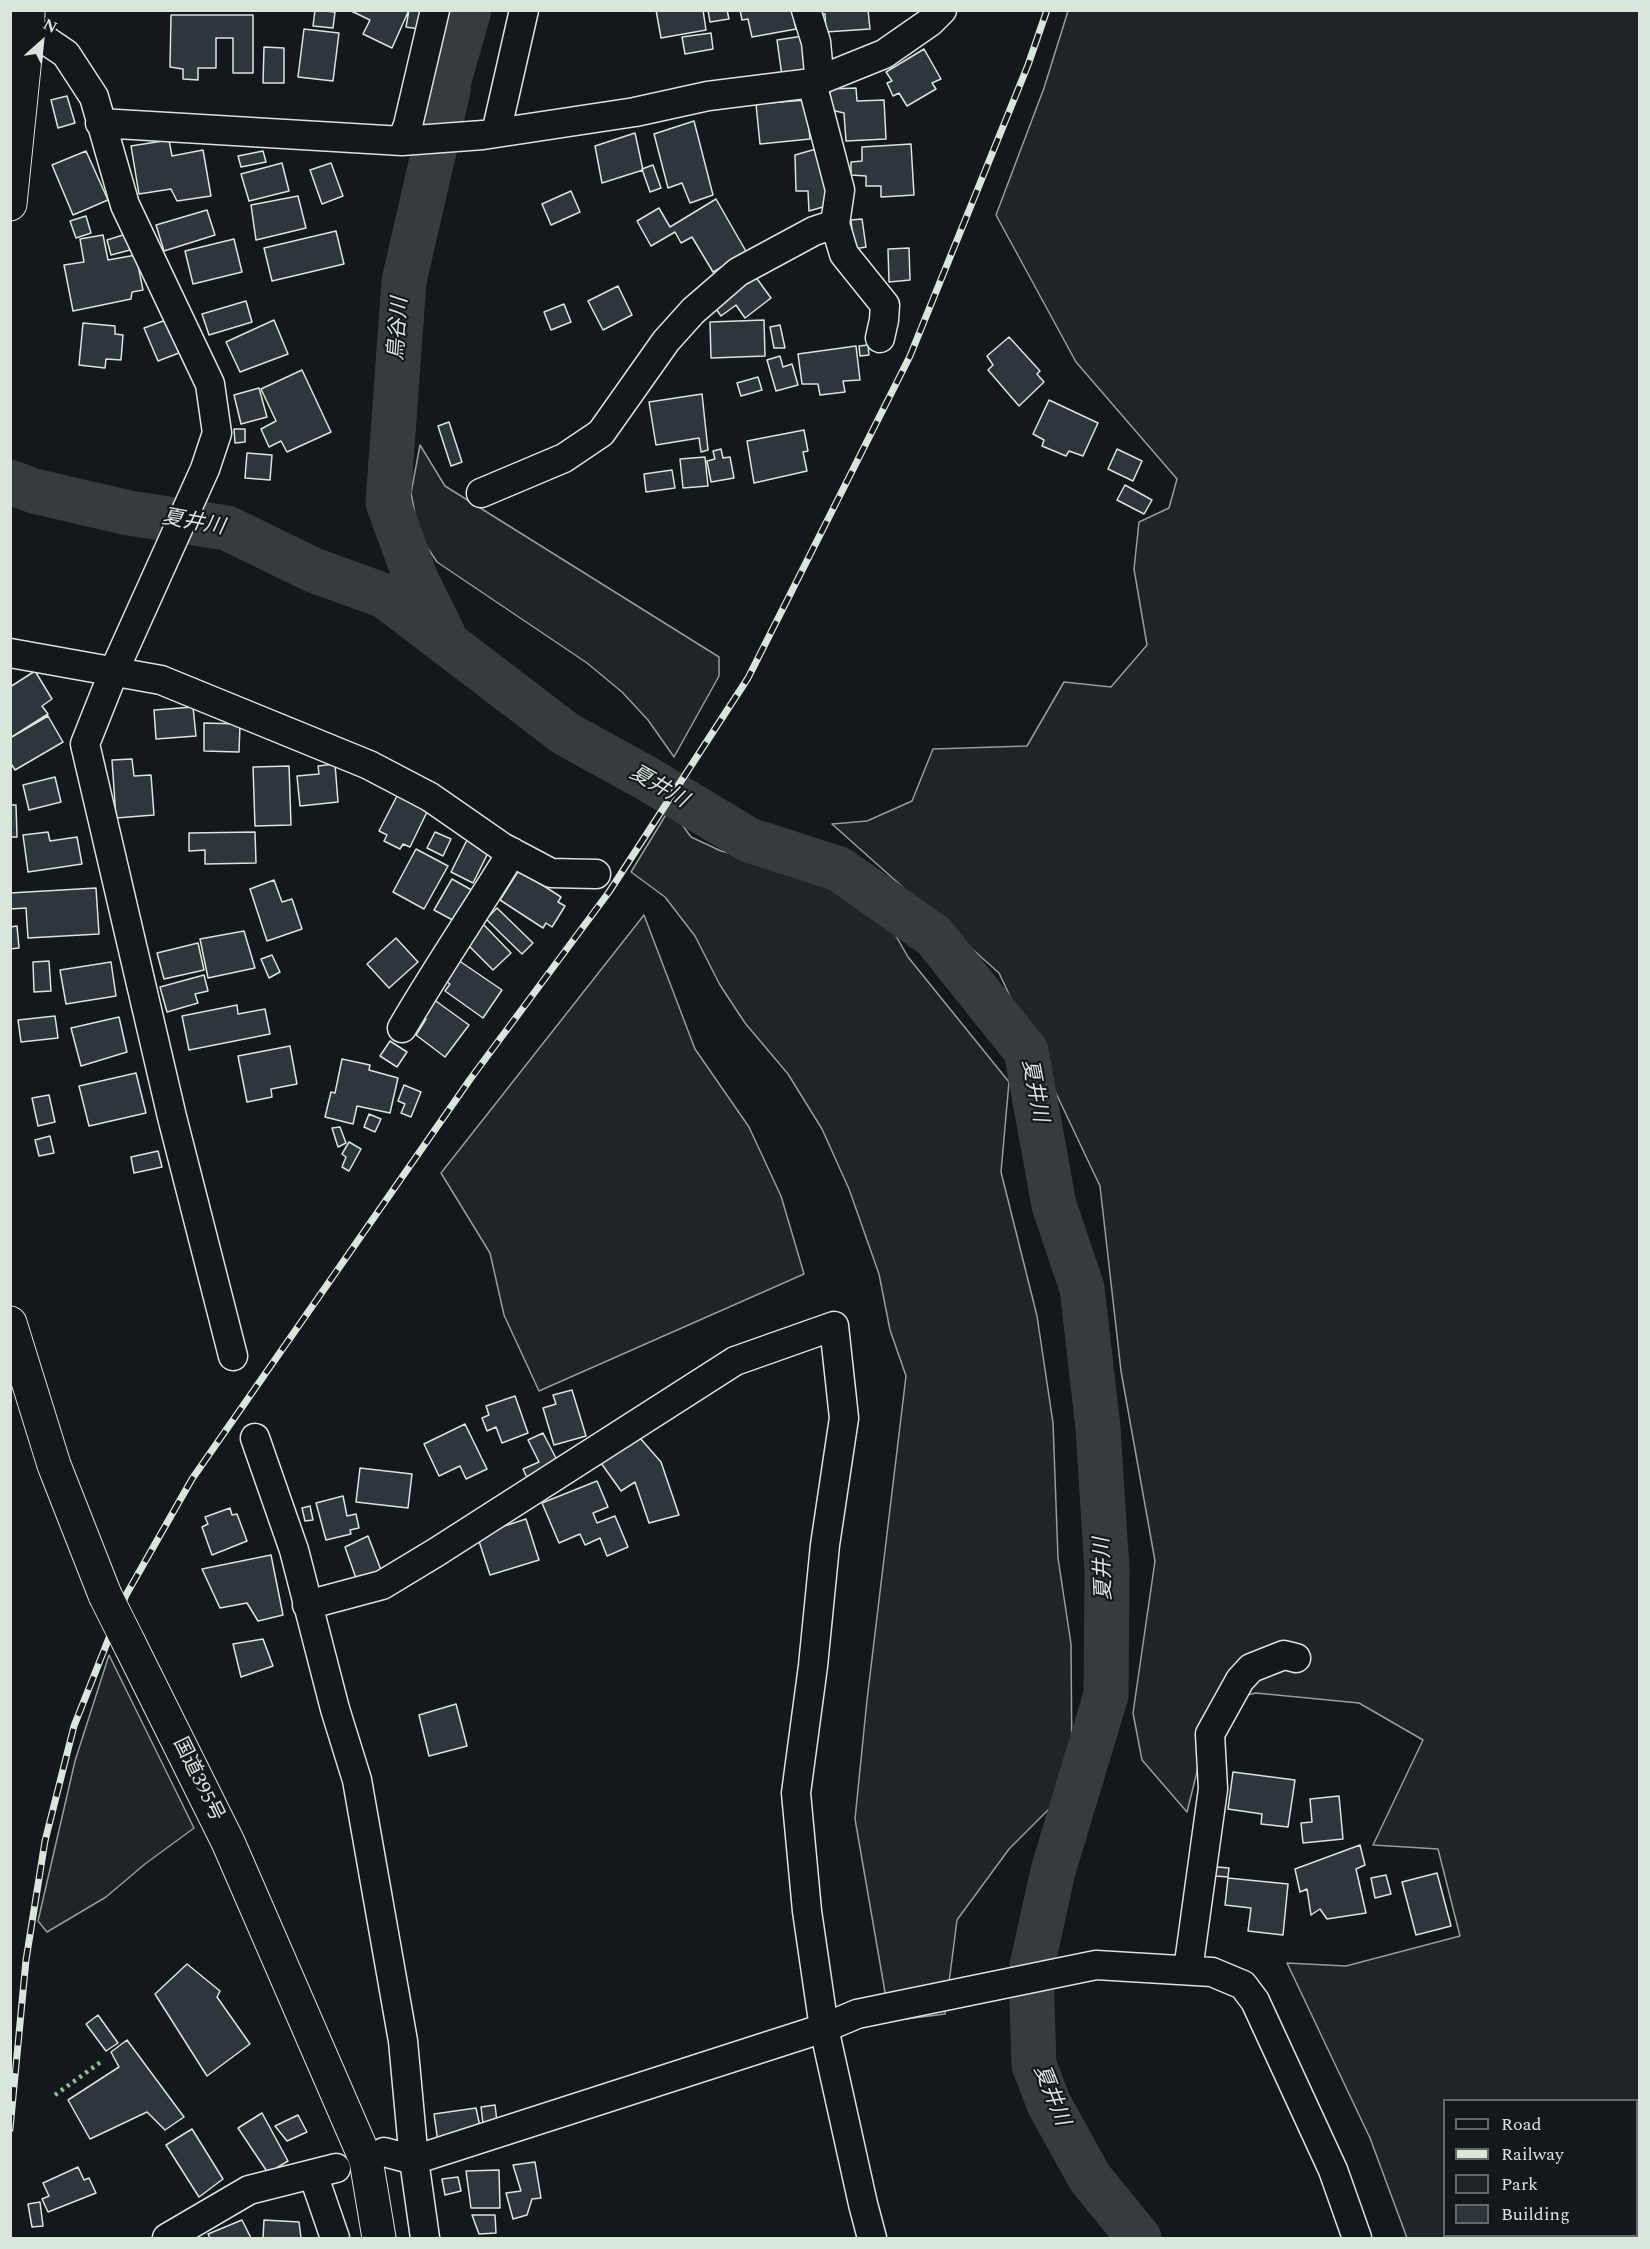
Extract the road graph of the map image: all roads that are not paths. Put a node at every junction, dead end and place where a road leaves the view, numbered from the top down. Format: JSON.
{"nodes":[{"id":1,"x":435,"y":10,"type":"edge"},
{"id":2,"x":524,"y":10,"type":"edge"},
{"id":3,"x":806,"y":10,"type":"edge"},
{"id":4,"x":942,"y":10,"type":"edge"},
{"id":5,"x":28,"y":19,"type":"edge"},
{"id":6,"x":812,"y":83,"type":"junction"},
{"id":7,"x":100,"y":123,"type":"junction"},
{"id":8,"x":489,"y":134,"type":"junction"},
{"id":9,"x":411,"y":141,"type":"junction"},
{"id":10,"x":10,"y":204,"type":"edge"},
{"id":11,"x":835,"y":224,"type":"junction"},
{"id":12,"x":880,"y":338,"type":"dead end"},
{"id":13,"x":482,"y":493,"type":"dead end"},
{"id":14,"x":10,"y":653,"type":"edge"},
{"id":15,"x":119,"y":659,"type":"junction"},
{"id":16,"x":512,"y":852,"type":"junction"},
{"id":17,"x":596,"y":874,"type":"dead end"},
{"id":18,"x":402,"y":1028,"type":"dead end"},
{"id":19,"x":10,"y":1323,"type":"edge"},
{"id":20,"x":233,"y":1356,"type":"dead end"},
{"id":21,"x":255,"y":1438,"type":"dead end"},
{"id":22,"x":307,"y":1605,"type":"junction"},
{"id":23,"x":1296,"y":1658,"type":"dead end"},
{"id":24,"x":1176,"y":1970,"type":"junction"},
{"id":25,"x":824,"y":2028,"type":"junction"},
{"id":26,"x":384,"y":2152,"type":"dead end"},
{"id":27,"x":414,"y":2160,"type":"junction"},
{"id":28,"x":167,"y":2238,"type":"edge"},
{"id":29,"x":335,"y":2238,"type":"edge"},
{"id":30,"x":379,"y":2238,"type":"edge"},
{"id":31,"x":425,"y":2238,"type":"edge"},
{"id":32,"x":872,"y":2238,"type":"edge"},
{"id":33,"x":1357,"y":2238,"type":"edge"}],
"edges":[{"from":1,"to":9,"type":"street"},
{"from":2,"to":8,"type":"street"},
{"from":3,"to":6,"type":"street"},
{"from":4,"to":6,"type":"street"},
{"from":5,"to":7,"type":"street"},
{"from":5,"to":10,"type":"highway"},
{"from":6,"to":8,"type":"street"},
{"from":6,"to":11,"type":"street"},
{"from":7,"to":9,"type":"street"},
{"from":7,"to":15,"type":"street"},
{"from":8,"to":9,"type":"street"},
{"from":11,"to":12,"type":"street"},
{"from":11,"to":13,"type":"street"},
{"from":14,"to":15,"type":"street"},
{"from":15,"to":16,"type":"street"},
{"from":15,"to":20,"type":"street"},
{"from":16,"to":17,"type":"street"},
{"from":16,"to":18,"type":"street"},
{"from":19,"to":30,"type":"highway","name":"国道395号","bridge":true},
{"from":21,"to":22,"type":"street"},
{"from":22,"to":25,"type":"street"},
{"from":22,"to":27,"type":"street"},
{"from":23,"to":24,"type":"street"},
{"from":24,"to":25,"type":"street"},
{"from":24,"to":33,"type":"street"},
{"from":25,"to":27,"type":"street"},
{"from":25,"to":32,"type":"street"},
{"from":26,"to":27,"type":"street"},
{"from":27,"to":31,"type":"street"},
{"from":28,"to":29,"type":"street"}]}
